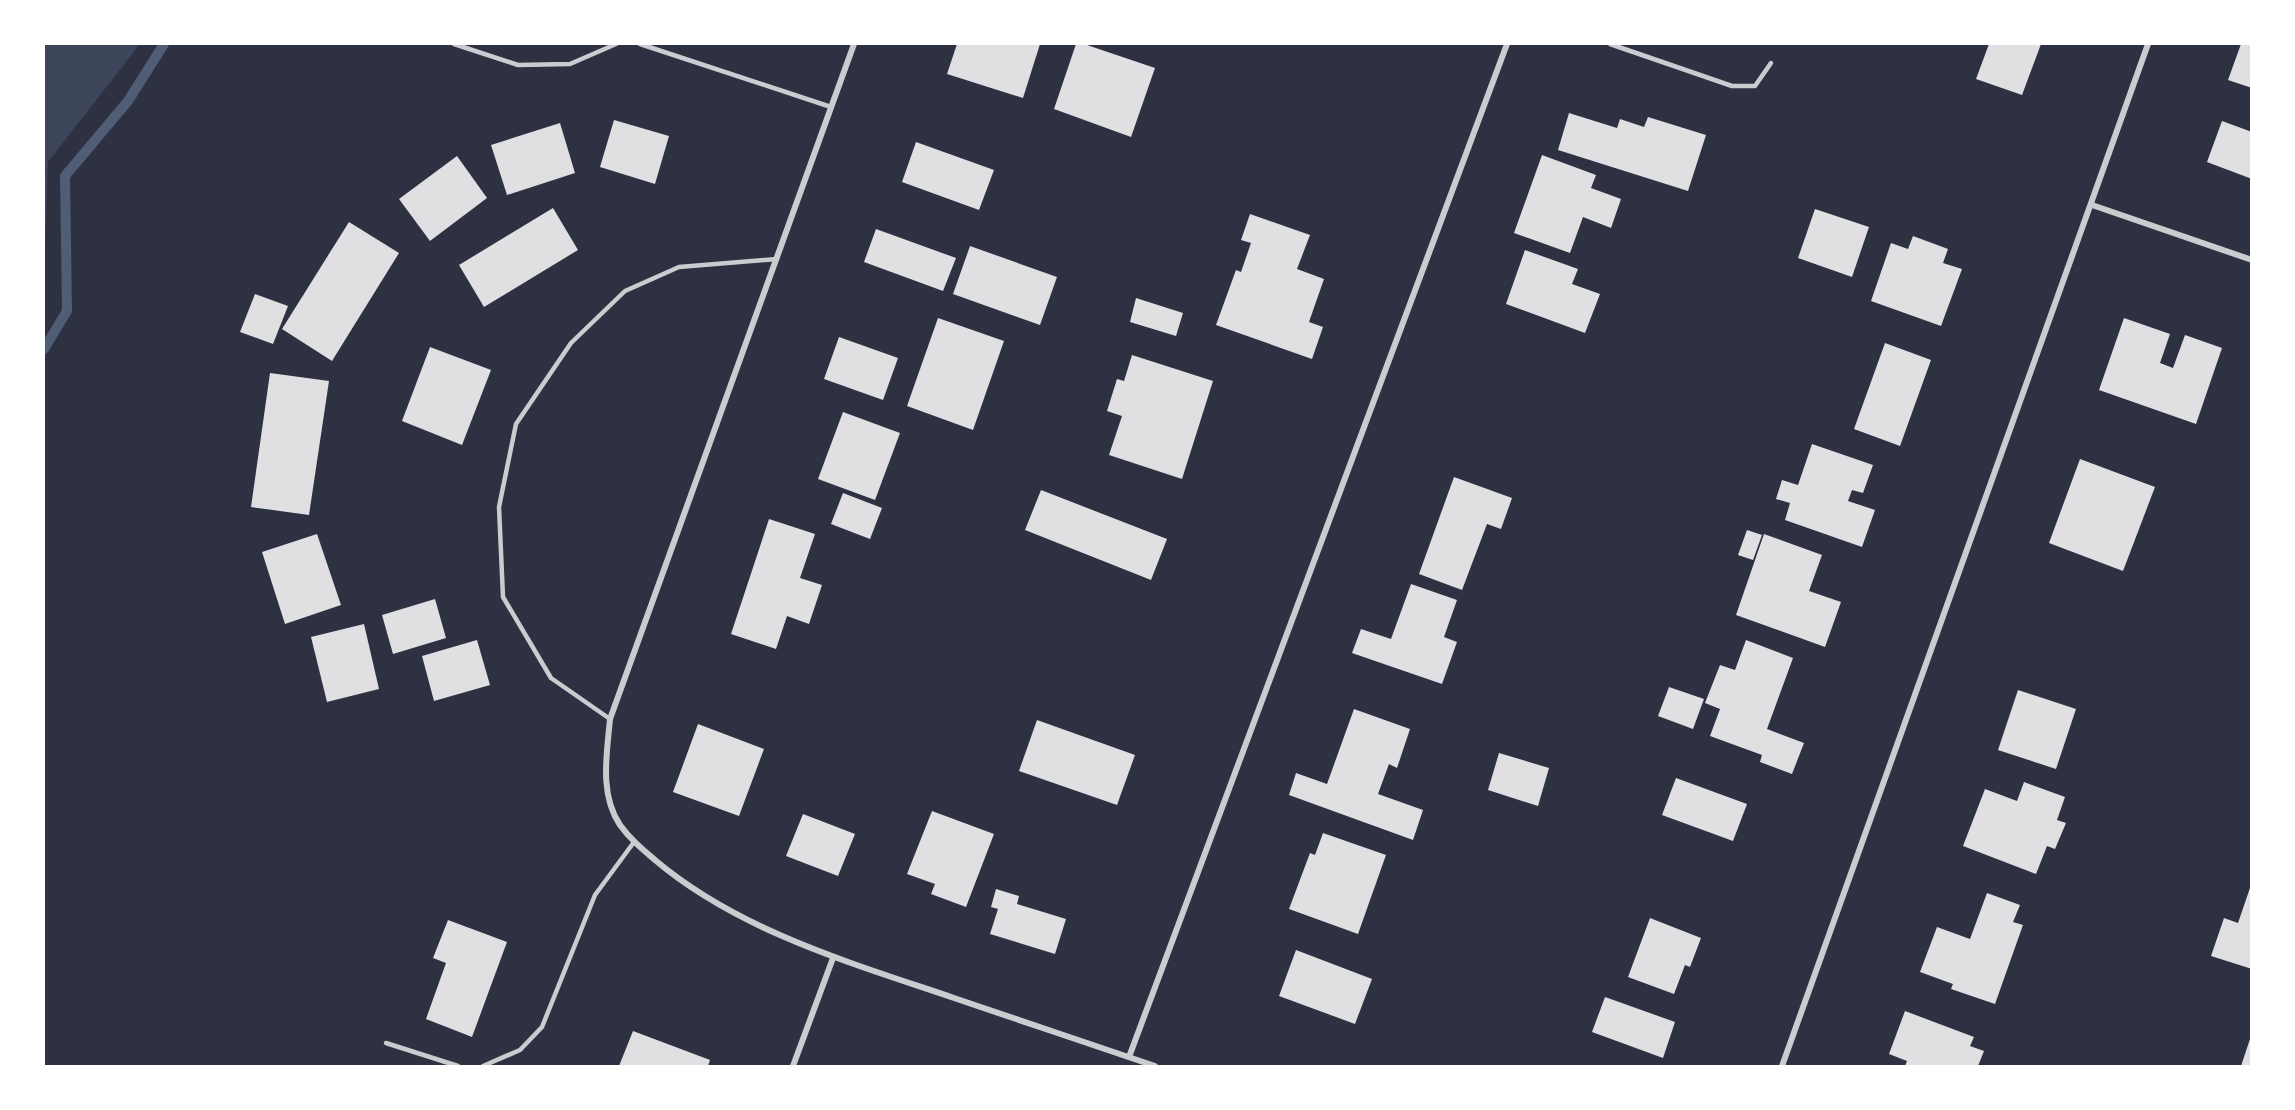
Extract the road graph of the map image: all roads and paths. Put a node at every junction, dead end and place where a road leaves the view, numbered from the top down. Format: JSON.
{"nodes":[{"id":1,"x":454,"y":44,"type":"edge"},
{"id":2,"x":616,"y":44,"type":"edge"},
{"id":3,"x":640,"y":44,"type":"edge"},
{"id":4,"x":854,"y":44,"type":"edge"},
{"id":5,"x":1507,"y":44,"type":"edge"},
{"id":6,"x":1610,"y":44,"type":"edge"},
{"id":7,"x":2148,"y":44,"type":"edge"},
{"id":8,"x":1771,"y":63,"type":"dead end"},
{"id":9,"x":831,"y":107,"type":"junction"},
{"id":10,"x":2092,"y":205,"type":"junction"},
{"id":11,"x":777,"y":259,"type":"junction"},
{"id":12,"x":2252,"y":260,"type":"edge"},
{"id":13,"x":610,"y":719,"type":"junction"},
{"id":14,"x":634,"y":842,"type":"junction"},
{"id":15,"x":834,"y":958,"type":"junction"},
{"id":16,"x":386,"y":1043,"type":"dead end"},
{"id":17,"x":1129,"y":1057,"type":"junction"},
{"id":18,"x":458,"y":1066,"type":"edge"},
{"id":19,"x":483,"y":1066,"type":"edge"},
{"id":20,"x":793,"y":1066,"type":"edge"},
{"id":21,"x":1155,"y":1066,"type":"edge"},
{"id":22,"x":1782,"y":1066,"type":"edge"}],
"edges":[{"from":1,"to":2,"type":"lane"},
{"from":3,"to":9,"type":"lane"},
{"from":4,"to":9,"type":"street"},
{"from":5,"to":17,"type":"street"},
{"from":6,"to":8,"type":"lane"},
{"from":7,"to":10,"type":"street"},
{"from":9,"to":11,"type":"street"},
{"from":10,"to":12,"type":"street"},
{"from":10,"to":22,"type":"street"},
{"from":11,"to":13,"type":"street"},
{"from":11,"to":13,"type":"lane"},
{"from":13,"to":14,"type":"street"},
{"from":14,"to":15,"type":"street"},
{"from":14,"to":19,"type":"lane"},
{"from":15,"to":17,"type":"street"},
{"from":15,"to":20,"type":"street"},
{"from":16,"to":18,"type":"lane"},
{"from":17,"to":21,"type":"street"}]}
